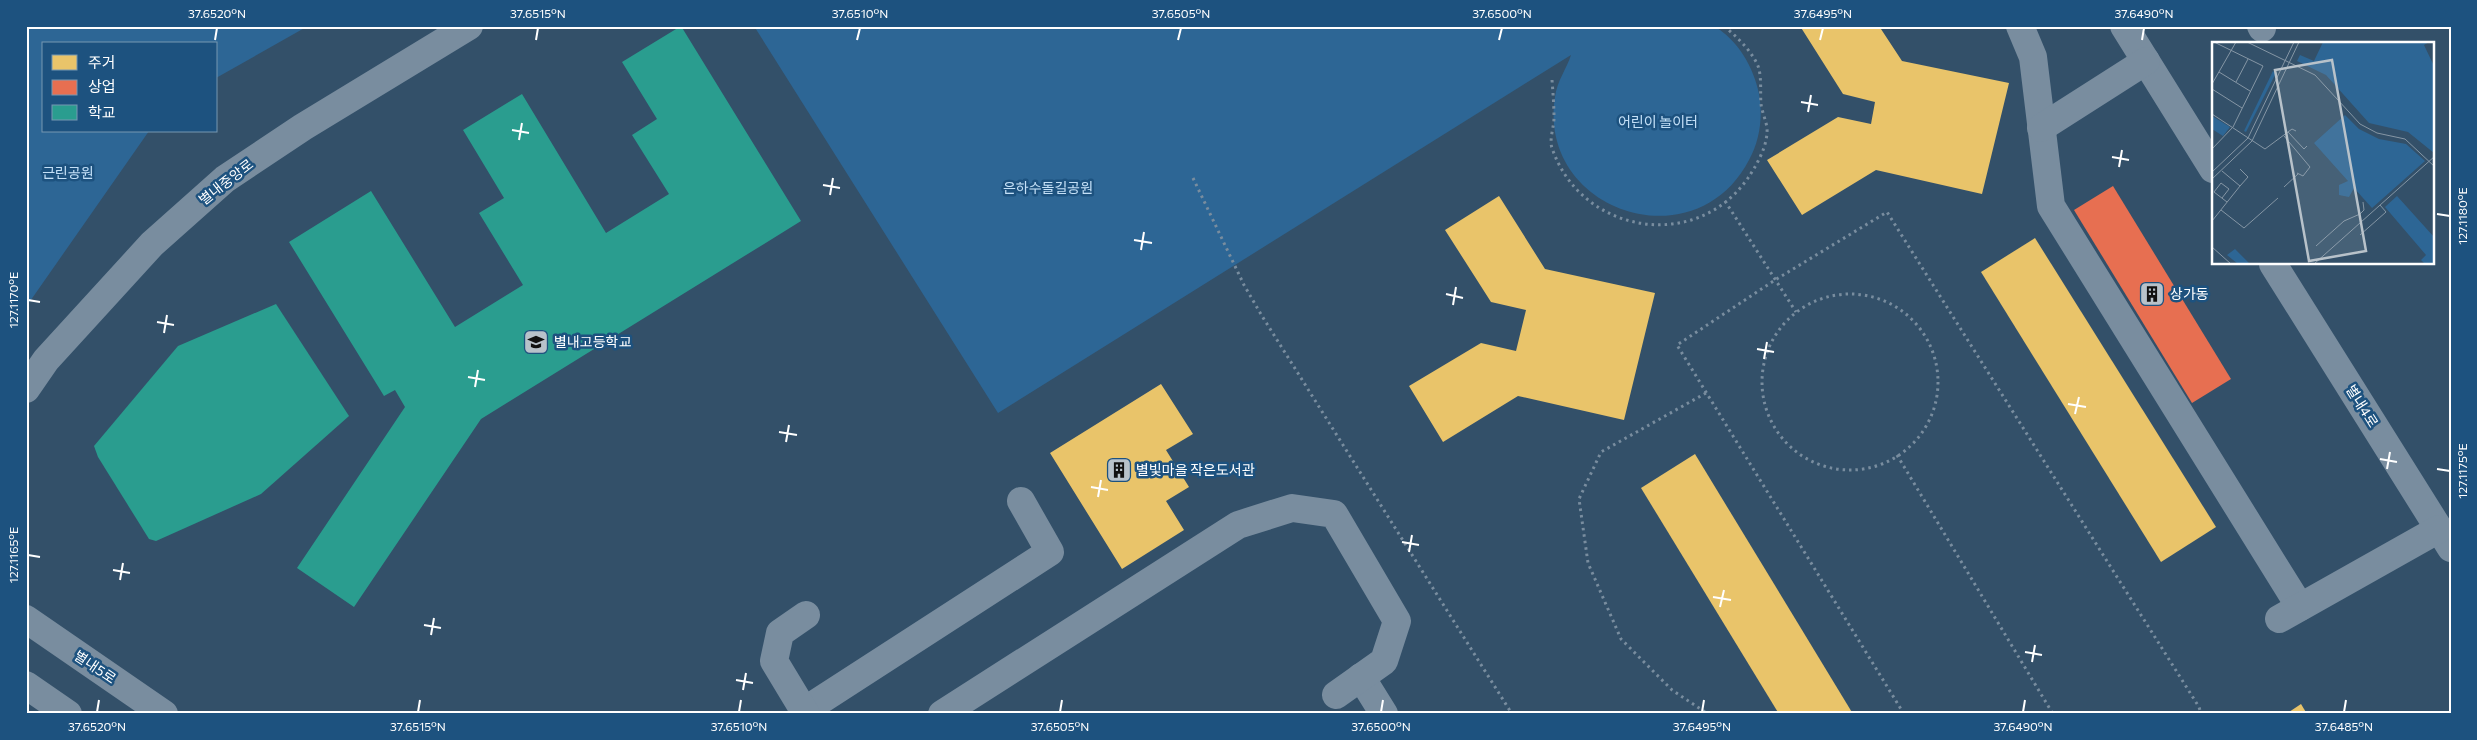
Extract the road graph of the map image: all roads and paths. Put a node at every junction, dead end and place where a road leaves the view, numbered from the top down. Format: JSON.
{"nodes":[{"id":1,"x":469,"y":26,"type":"edge"},
{"id":2,"x":1724,"y":26,"type":"edge"},
{"id":3,"x":2020,"y":26,"type":"edge"},
{"id":4,"x":2124,"y":26,"type":"edge"},
{"id":5,"x":2146,"y":60,"type":"junction"},
{"id":6,"x":1552,"y":80,"type":"dead end"},
{"id":7,"x":2041,"y":128,"type":"junction"},
{"id":8,"x":2212,"y":167,"type":"edge"},
{"id":9,"x":1193,"y":178,"type":"dead end"},
{"id":10,"x":1725,"y":201,"type":"junction"},
{"id":11,"x":2274,"y":265,"type":"edge"},
{"id":12,"x":1775,"y":280,"type":"junction"},
{"id":13,"x":1796,"y":312,"type":"junction"},
{"id":14,"x":26,"y":389,"type":"edge"},
{"id":15,"x":1706,"y":393,"type":"junction"},
{"id":16,"x":1897,"y":455,"type":"junction"},
{"id":17,"x":1021,"y":502,"type":"dead end"},
{"id":18,"x":2445,"y":538,"type":"edge"},
{"id":19,"x":806,"y":615,"type":"dead end"},
{"id":20,"x":26,"y":619,"type":"edge"},
{"id":21,"x":1361,"y":677,"type":"junction"},
{"id":22,"x":26,"y":685,"type":"edge"},
{"id":23,"x":1336,"y":695,"type":"dead end"},
{"id":24,"x":805,"y":712,"type":"edge"},
{"id":25,"x":68,"y":714,"type":"edge"},
{"id":26,"x":164,"y":714,"type":"edge"},
{"id":27,"x":942,"y":714,"type":"edge"},
{"id":28,"x":1384,"y":714,"type":"edge"},
{"id":29,"x":1512,"y":714,"type":"edge"},
{"id":30,"x":1708,"y":714,"type":"edge"},
{"id":31,"x":1904,"y":714,"type":"edge"},
{"id":32,"x":2053,"y":714,"type":"edge"},
{"id":33,"x":2201,"y":714,"type":"edge"}],
"edges":[{"from":1,"to":14,"type":"street","name":"별내중앙로"},
{"from":2,"to":10,"type":"path"},
{"from":3,"to":7,"type":"street"},
{"from":4,"to":5,"type":"street"},
{"from":5,"to":7,"type":"street"},
{"from":5,"to":8,"type":"street"},
{"from":6,"to":10,"type":"path"},
{"from":7,"to":18,"type":"street"},
{"from":9,"to":29,"type":"path"},
{"from":10,"to":12,"type":"path"},
{"from":11,"to":18,"type":"street","name":"별내4로"},
{"from":12,"to":13,"type":"path"},
{"from":12,"to":15,"type":"path"},
{"from":12,"to":33,"type":"path"},
{"from":13,"to":16,"type":"path"},
{"from":13,"to":16,"type":"path"},
{"from":15,"to":30,"type":"path"},
{"from":15,"to":31,"type":"path"},
{"from":16,"to":32,"type":"path"},
{"from":17,"to":24,"type":"street"},
{"from":19,"to":24,"type":"street"},
{"from":20,"to":26,"type":"street","name":"별내5로"},
{"from":21,"to":23,"type":"street"},
{"from":21,"to":27,"type":"street"},
{"from":21,"to":28,"type":"street"},
{"from":22,"to":25,"type":"street"}]}
